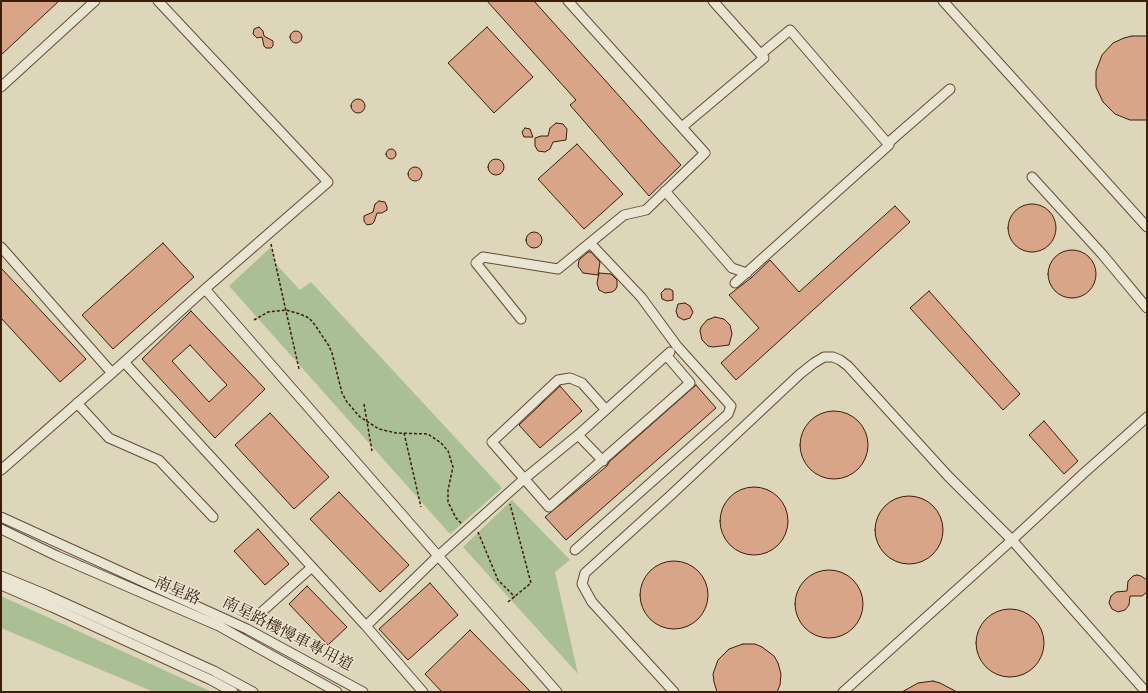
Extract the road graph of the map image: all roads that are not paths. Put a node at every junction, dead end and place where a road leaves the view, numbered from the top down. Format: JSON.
{"nodes":[{"id":1,"x":95,"y":1,"type":"edge"},
{"id":2,"x":158,"y":1,"type":"edge"},
{"id":3,"x":568,"y":1,"type":"edge"},
{"id":4,"x":713,"y":1,"type":"edge"},
{"id":5,"x":943,"y":1,"type":"edge"},
{"id":6,"x":761,"y":54,"type":"junction"},
{"id":7,"x":1,"y":86,"type":"edge"},
{"id":8,"x":950,"y":89,"type":"dead end"},
{"id":9,"x":682,"y":127,"type":"junction"},
{"id":10,"x":888,"y":143,"type":"junction"},
{"id":11,"x":1032,"y":177,"type":"dead end"},
{"id":12,"x":665,"y":191,"type":"junction"},
{"id":13,"x":1147,"y":227,"type":"edge"},
{"id":14,"x":590,"y":243,"type":"junction"},
{"id":15,"x":1,"y":247,"type":"edge"},
{"id":16,"x":747,"y":272,"type":"junction"},
{"id":17,"x":735,"y":283,"type":"dead end"},
{"id":18,"x":205,"y":289,"type":"junction"},
{"id":19,"x":1147,"y":308,"type":"edge"},
{"id":20,"x":521,"y":319,"type":"dead end"},
{"id":21,"x":677,"y":346,"type":"junction"},
{"id":22,"x":667,"y":356,"type":"junction"},
{"id":23,"x":124,"y":362,"type":"junction"},
{"id":24,"x":112,"y":373,"type":"junction"},
{"id":25,"x":77,"y":403,"type":"junction"},
{"id":26,"x":606,"y":410,"type":"junction"},
{"id":27,"x":1147,"y":417,"type":"edge"},
{"id":28,"x":578,"y":435,"type":"junction"},
{"id":29,"x":602,"y":461,"type":"junction"},
{"id":30,"x":1,"y":470,"type":"edge"},
{"id":31,"x":524,"y":479,"type":"junction"},
{"id":32,"x":1,"y":516,"type":"edge"},
{"id":33,"x":213,"y":517,"type":"dead end"},
{"id":34,"x":1,"y":529,"type":"edge"},
{"id":35,"x":1012,"y":540,"type":"junction"},
{"id":36,"x":575,"y":550,"type":"dead end"},
{"id":37,"x":438,"y":556,"type":"junction"},
{"id":38,"x":312,"y":567,"type":"junction"},
{"id":39,"x":1,"y":576,"type":"edge"},
{"id":40,"x":1,"y":585,"type":"edge"},
{"id":41,"x":256,"y":617,"type":"dead end"},
{"id":42,"x":366,"y":626,"type":"junction"},
{"id":43,"x":233,"y":692,"type":"edge"},
{"id":44,"x":253,"y":692,"type":"edge"},
{"id":45,"x":337,"y":692,"type":"edge"},
{"id":46,"x":363,"y":692,"type":"edge"},
{"id":47,"x":423,"y":692,"type":"edge"},
{"id":48,"x":558,"y":692,"type":"edge"},
{"id":49,"x":674,"y":692,"type":"edge"},
{"id":50,"x":842,"y":692,"type":"edge"},
{"id":51,"x":1146,"y":692,"type":"edge"}],
"edges":[{"from":1,"to":7,"type":"street"},
{"from":2,"to":18,"type":"street"},
{"from":3,"to":9,"type":"street"},
{"from":4,"to":6,"type":"street"},
{"from":5,"to":13,"type":"street"},
{"from":6,"to":9,"type":"street"},
{"from":6,"to":10,"type":"street"},
{"from":8,"to":10,"type":"street"},
{"from":9,"to":12,"type":"street"},
{"from":10,"to":16,"type":"street"},
{"from":11,"to":19,"type":"street"},
{"from":12,"to":14,"type":"street"},
{"from":12,"to":16,"type":"street"},
{"from":14,"to":20,"type":"street"},
{"from":14,"to":21,"type":"street"},
{"from":15,"to":24,"type":"street"},
{"from":16,"to":17,"type":"street"},
{"from":18,"to":23,"type":"street"},
{"from":18,"to":37,"type":"street"},
{"from":21,"to":22,"type":"street"},
{"from":21,"to":36,"type":"street"},
{"from":22,"to":26,"type":"street"},
{"from":22,"to":29,"type":"street"},
{"from":23,"to":24,"type":"street"},
{"from":23,"to":38,"type":"street"},
{"from":24,"to":25,"type":"street"},
{"from":25,"to":30,"type":"street"},
{"from":25,"to":33,"type":"street"},
{"from":26,"to":28,"type":"street"},
{"from":26,"to":31,"type":"street"},
{"from":27,"to":35,"type":"street"},
{"from":28,"to":29,"type":"street"},
{"from":28,"to":31,"type":"street"},
{"from":29,"to":31,"type":"street"},
{"from":31,"to":37,"type":"street"},
{"from":32,"to":46,"type":"street","name":"南星路機慢車專用道"},
{"from":34,"to":45,"type":"street","name":"南星路"},
{"from":35,"to":49,"type":"street"},
{"from":35,"to":50,"type":"street"},
{"from":35,"to":51,"type":"street"},
{"from":37,"to":42,"type":"street"},
{"from":37,"to":48,"type":"street"},
{"from":38,"to":41,"type":"street"},
{"from":38,"to":42,"type":"street"},
{"from":39,"to":44,"type":"street"},
{"from":40,"to":43,"type":"street"},
{"from":42,"to":47,"type":"street"}]}
